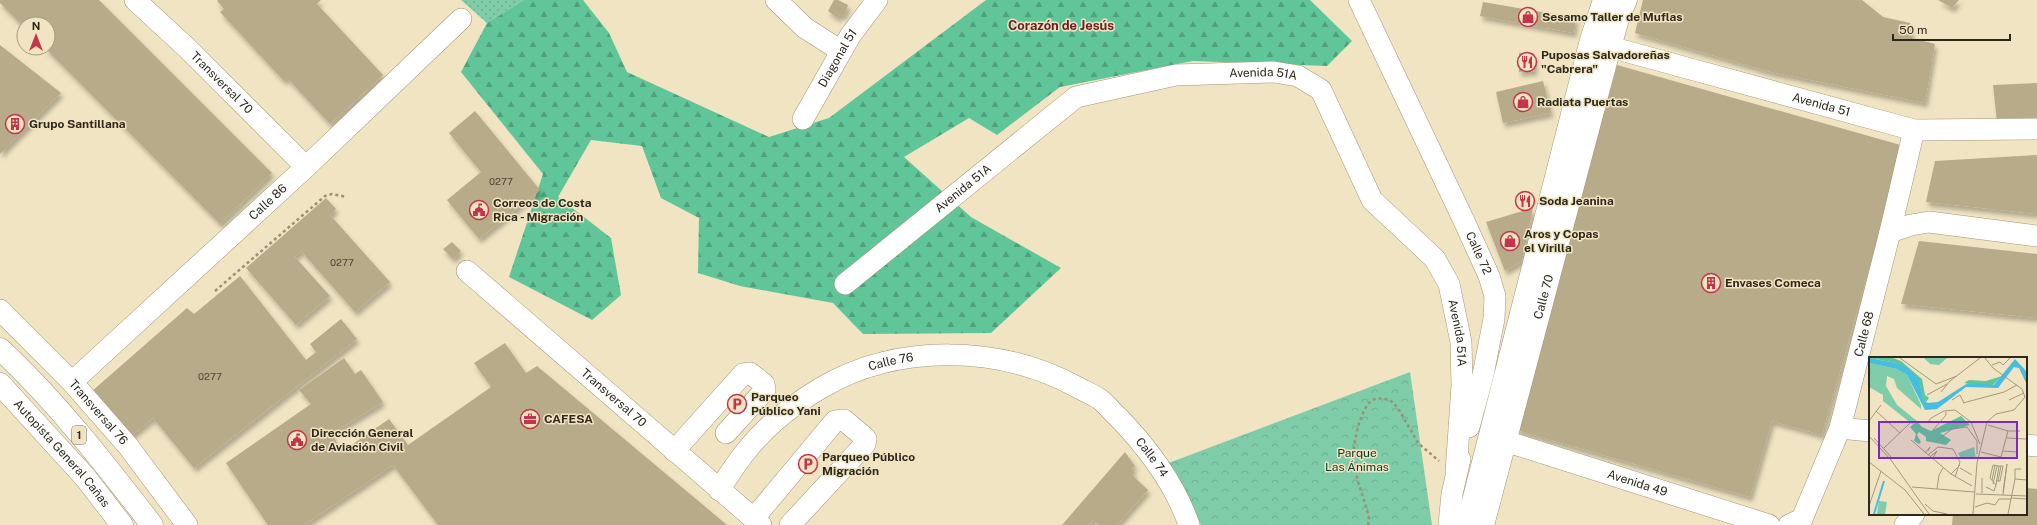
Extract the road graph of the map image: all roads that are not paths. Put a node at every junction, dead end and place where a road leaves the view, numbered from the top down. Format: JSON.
{"nodes":[{"id":1,"x":135,"y":0,"type":"edge"},
{"id":2,"x":776,"y":0,"type":"edge"},
{"id":3,"x":877,"y":0,"type":"edge"},
{"id":4,"x":1359,"y":0,"type":"edge"},
{"id":5,"x":1604,"y":0,"type":"edge"},
{"id":6,"x":1626,"y":0,"type":"edge"},
{"id":7,"x":461,"y":19,"type":"dead end"},
{"id":8,"x":1610,"y":47,"type":"junction"},
{"id":9,"x":841,"y":51,"type":"junction"},
{"id":10,"x":802,"y":119,"type":"dead end"},
{"id":11,"x":2037,"y":129,"type":"edge"},
{"id":12,"x":1914,"y":130,"type":"junction"},
{"id":13,"x":306,"y":167,"type":"junction"},
{"id":14,"x":1890,"y":232,"type":"junction"},
{"id":15,"x":2037,"y":236,"type":"edge"},
{"id":16,"x":467,"y":271,"type":"dead end"},
{"id":17,"x":845,"y":284,"type":"dead end"},
{"id":18,"x":0,"y":310,"type":"edge"},
{"id":19,"x":0,"y":349,"type":"edge"},
{"id":20,"x":72,"y":382,"type":"junction"},
{"id":21,"x":0,"y":384,"type":"edge"},
{"id":22,"x":1101,"y":400,"type":"joint"},
{"id":23,"x":1840,"y":428,"type":"junction"},
{"id":24,"x":1869,"y":431,"type":"edge"},
{"id":25,"x":726,"y":433,"type":"dead end"},
{"id":26,"x":1505,"y":441,"type":"junction"},
{"id":27,"x":674,"y":451,"type":"junction"},
{"id":28,"x":1456,"y":472,"type":"junction"},
{"id":29,"x":719,"y":490,"type":"junction"},
{"id":30,"x":1913,"y":515,"type":"edge"},
{"id":31,"x":757,"y":522,"type":"edge"},
{"id":32,"x":122,"y":525,"type":"edge"},
{"id":33,"x":152,"y":525,"type":"edge"},
{"id":34,"x":186,"y":525,"type":"edge"},
{"id":35,"x":790,"y":525,"type":"edge"},
{"id":36,"x":1189,"y":525,"type":"edge"},
{"id":37,"x":1449,"y":525,"type":"edge"},
{"id":38,"x":1467,"y":525,"type":"edge"},
{"id":39,"x":1484,"y":525,"type":"edge"},
{"id":40,"x":1769,"y":525,"type":"edge"},
{"id":41,"x":1789,"y":525,"type":"edge"},
{"id":42,"x":1905,"y":525,"type":"edge"}],
"edges":[{"from":1,"to":13,"type":"street","name":"Transversal 70"},
{"from":2,"to":9,"type":"street"},
{"from":3,"to":9,"type":"street","name":"Diagonal 51"},
{"from":4,"to":28,"type":"street","name":"Calle 72"},
{"from":5,"to":38,"type":"main road","name":"Calle 70"},
{"from":6,"to":8,"type":"main road","name":"Calle 70"},
{"from":7,"to":13,"type":"street","name":"Calle 86"},
{"from":8,"to":12,"type":"street","name":"Avenida 51"},
{"from":8,"to":26,"type":"main road","name":"Calle 70"},
{"from":9,"to":10,"type":"street","name":"Diagonal 51"},
{"from":11,"to":12,"type":"street","name":"Avenida 51"},
{"from":12,"to":14,"type":"street","name":"Calle 68"},
{"from":13,"to":20,"type":"street","name":"Calle 86"},
{"from":14,"to":15,"type":"street"},
{"from":14,"to":23,"type":"street","name":"Calle 68"},
{"from":16,"to":27,"type":"street","name":"Transversal 70"},
{"from":17,"to":28,"type":"street","name":"Avenida 51A"},
{"from":18,"to":20,"type":"street","name":"Transversal 76"},
{"from":19,"to":33,"type":"main road","name":"Autopista General Cañas","number":"1"},
{"from":20,"to":34,"type":"street","name":"Transversal 76"},
{"from":21,"to":32,"type":"main road","name":"Autopista General Cañas","number":"1"},
{"from":22,"to":29,"type":"street","name":"Calle 76"},
{"from":22,"to":36,"type":"street","name":"Calle 74"},
{"from":23,"to":24,"type":"street"},
{"from":23,"to":41,"type":"street","name":"Calle 68"},
{"from":25,"to":27,"type":"street"},
{"from":26,"to":39,"type":"main road","name":"Calle 70"},
{"from":26,"to":40,"type":"street","name":"Avenida 49"},
{"from":27,"to":29,"type":"street","name":"Transversal 70"},
{"from":28,"to":37,"type":"street","name":"Calle 72"},
{"from":29,"to":31,"type":"street","name":"Transversal 70"},
{"from":30,"to":42,"type":"street"},
{"from":31,"to":35,"type":"street"}]}
